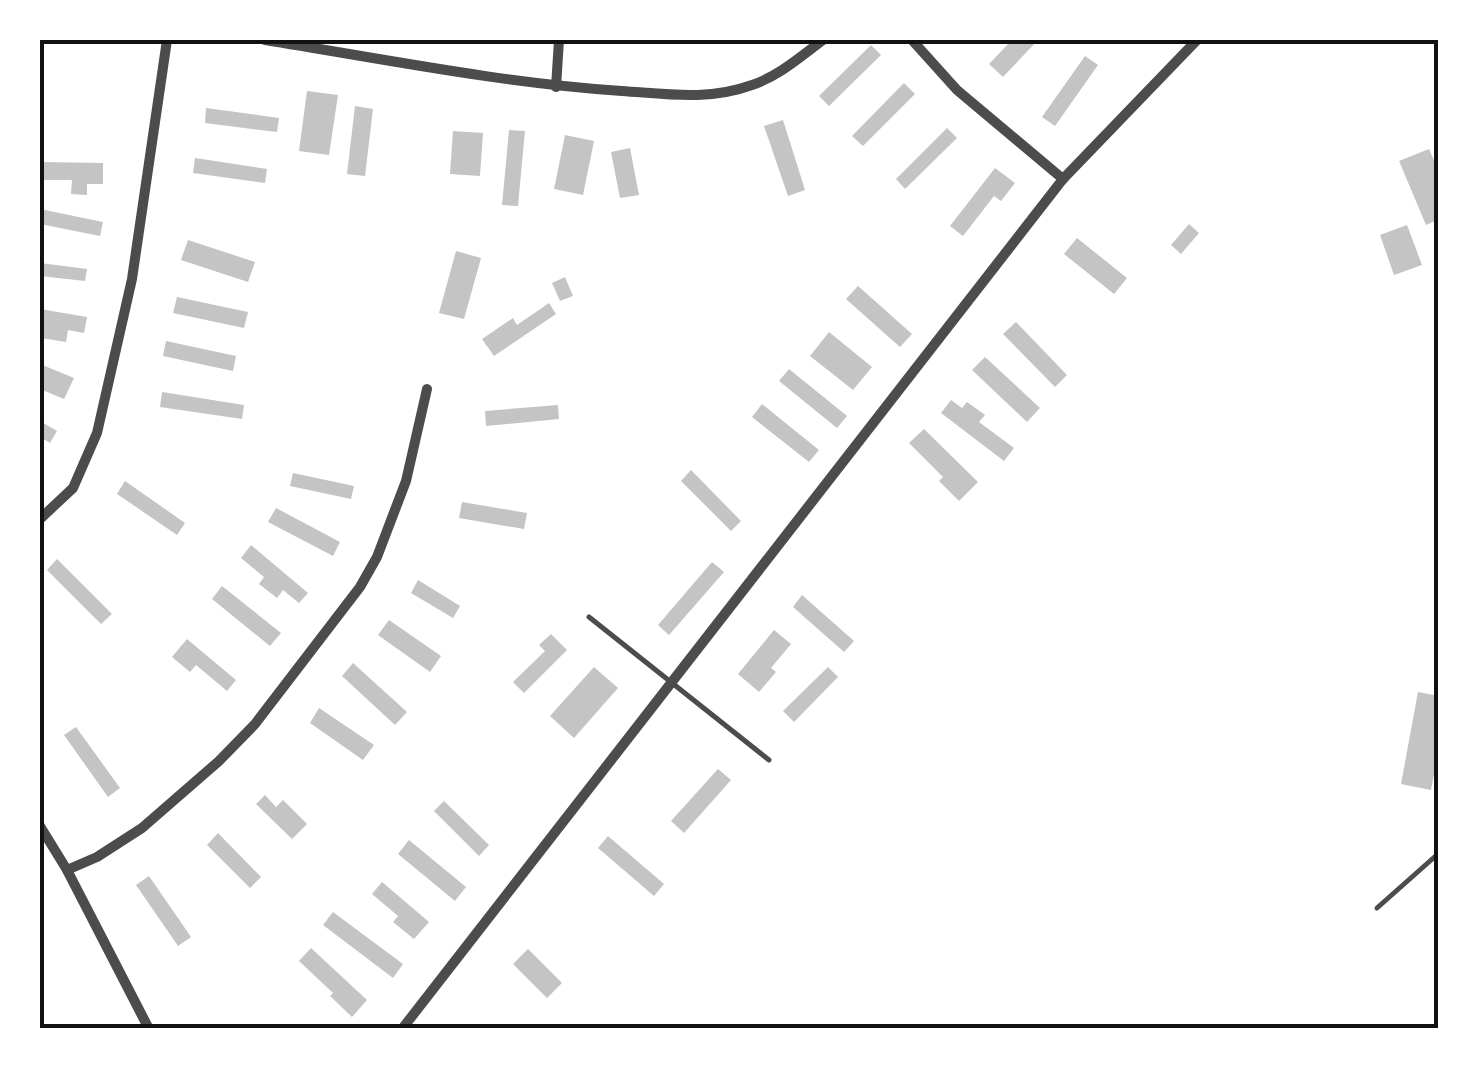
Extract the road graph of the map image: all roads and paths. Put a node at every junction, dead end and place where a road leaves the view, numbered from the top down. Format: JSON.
{"nodes":[{"id":1,"x":167,"y":40,"type":"edge"},
{"id":2,"x":265,"y":40,"type":"edge"},
{"id":3,"x":559,"y":40,"type":"edge"},
{"id":4,"x":823,"y":40,"type":"edge"},
{"id":5,"x":912,"y":40,"type":"edge"},
{"id":6,"x":1197,"y":40,"type":"edge"},
{"id":7,"x":556,"y":87,"type":"junction"},
{"id":8,"x":1063,"y":179,"type":"junction"},
{"id":9,"x":428,"y":389,"type":"dead end"},
{"id":10,"x":40,"y":519,"type":"edge"},
{"id":11,"x":589,"y":618,"type":"dead end"},
{"id":12,"x":671,"y":684,"type":"junction"},
{"id":13,"x":770,"y":760,"type":"dead end"},
{"id":14,"x":40,"y":826,"type":"edge"},
{"id":15,"x":1439,"y":853,"type":"edge"},
{"id":16,"x":66,"y":870,"type":"junction"},
{"id":17,"x":1377,"y":908,"type":"dead end"},
{"id":18,"x":149,"y":1029,"type":"edge"},
{"id":19,"x":402,"y":1029,"type":"edge"}],
"edges":[{"from":1,"to":10,"type":"street"},
{"from":2,"to":7,"type":"street"},
{"from":3,"to":7,"type":"street"},
{"from":4,"to":7,"type":"street"},
{"from":5,"to":8,"type":"street"},
{"from":6,"to":8,"type":"street"},
{"from":8,"to":12,"type":"street"},
{"from":9,"to":16,"type":"street"},
{"from":11,"to":12,"type":"lane"},
{"from":12,"to":13,"type":"lane"},
{"from":12,"to":19,"type":"street"},
{"from":14,"to":16,"type":"street"},
{"from":15,"to":17,"type":"lane"},
{"from":16,"to":18,"type":"street"}]}
